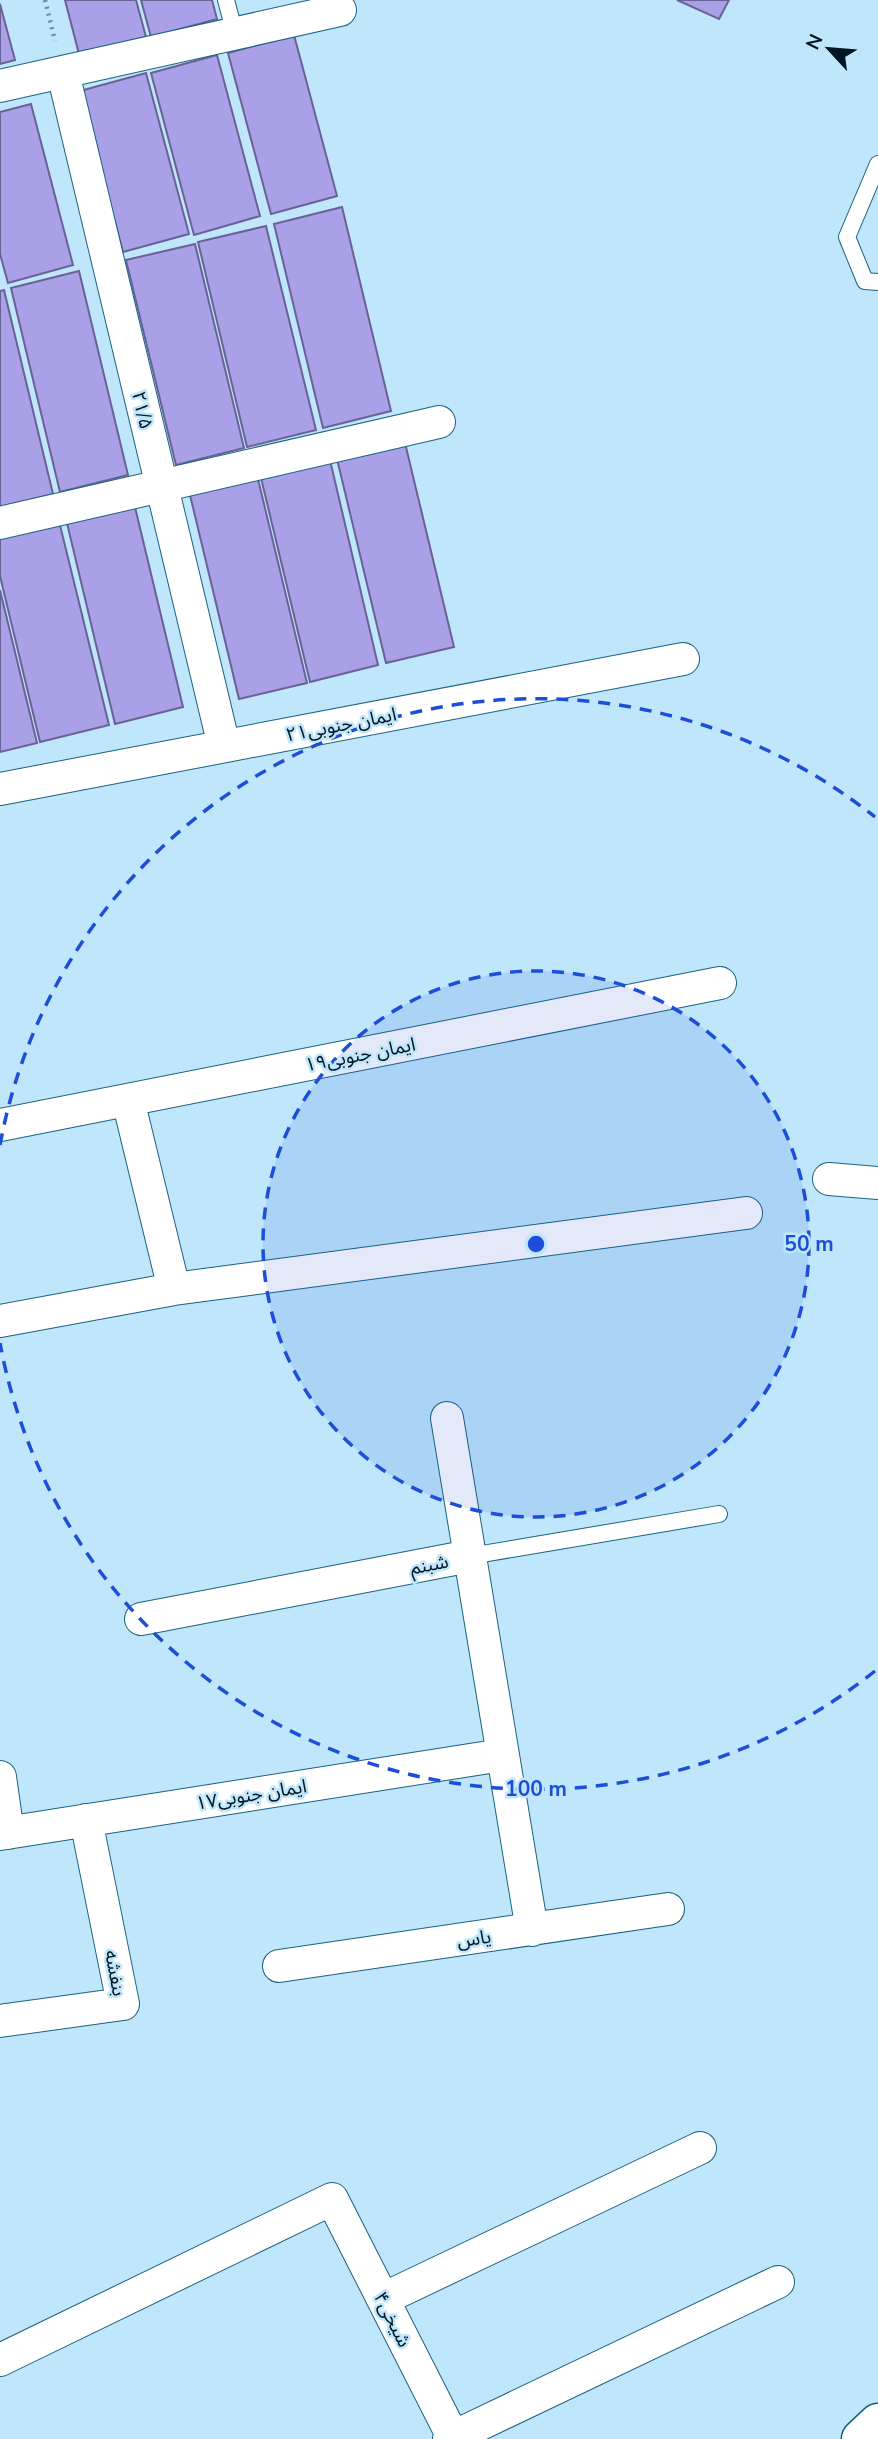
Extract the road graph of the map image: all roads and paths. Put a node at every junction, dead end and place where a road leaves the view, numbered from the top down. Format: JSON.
{"nodes":[{"id":1,"x":226,"y":0,"type":"edge"},
{"id":2,"x":340,"y":10,"type":"dead end"},
{"id":3,"x":235,"y":34,"type":"junction"},
{"id":4,"x":63,"y":73,"type":"junction"},
{"id":5,"x":0,"y":86,"type":"edge"},
{"id":6,"x":878,"y":164,"type":"edge"},
{"id":7,"x":878,"y":282,"type":"edge"},
{"id":8,"x":439,"y":422,"type":"dead end"},
{"id":9,"x":161,"y":485,"type":"junction"},
{"id":10,"x":0,"y":523,"type":"edge"},
{"id":11,"x":683,"y":659,"type":"dead end"},
{"id":12,"x":224,"y":747,"type":"junction"},
{"id":13,"x":0,"y":789,"type":"edge"},
{"id":14,"x":720,"y":983,"type":"dead end"},
{"id":15,"x":128,"y":1100,"type":"junction"},
{"id":16,"x":0,"y":1125,"type":"edge"},
{"id":17,"x":829,"y":1179,"type":"dead end"},
{"id":18,"x":878,"y":1183,"type":"edge"},
{"id":19,"x":746,"y":1213,"type":"dead end"},
{"id":20,"x":174,"y":1289,"type":"junction"},
{"id":21,"x":0,"y":1321,"type":"edge"},
{"id":22,"x":447,"y":1418,"type":"dead end"},
{"id":23,"x":719,"y":1514,"type":"dead end"},
{"id":24,"x":470,"y":1556,"type":"junction"},
{"id":25,"x":141,"y":1619,"type":"dead end"},
{"id":26,"x":502,"y":1755,"type":"junction"},
{"id":27,"x":0,"y":1777,"type":"edge"},
{"id":28,"x":86,"y":1820,"type":"junction"},
{"id":29,"x":4,"y":1834,"type":"edge"},
{"id":30,"x":668,"y":1909,"type":"dead end"},
{"id":31,"x":532,"y":1930,"type":"junction"},
{"id":32,"x":279,"y":1966,"type":"dead end"},
{"id":33,"x":0,"y":2021,"type":"edge"},
{"id":34,"x":700,"y":2148,"type":"dead end"},
{"id":35,"x":778,"y":2282,"type":"dead end"},
{"id":36,"x":383,"y":2299,"type":"junction"},
{"id":37,"x":0,"y":2360,"type":"edge"},
{"id":38,"x":878,"y":2423,"type":"edge"},
{"id":39,"x":452,"y":2438,"type":"edge"},
{"id":40,"x":861,"y":2439,"type":"edge"}],
"edges":[{"from":1,"to":3,"type":"lane"},
{"from":2,"to":3,"type":"street"},
{"from":3,"to":4,"type":"street"},
{"from":4,"to":5,"type":"street"},
{"from":4,"to":9,"type":"street","name":"۲۱/۵"},
{"from":6,"to":7,"type":"lane"},
{"from":8,"to":9,"type":"street"},
{"from":9,"to":10,"type":"street"},
{"from":9,"to":12,"type":"street","name":"۲۱/۵"},
{"from":11,"to":12,"type":"street","name":"ایمان جنوبی۲۱"},
{"from":12,"to":13,"type":"street","name":"ایمان جنوبی۲۱"},
{"from":14,"to":15,"type":"street","name":"ایمان جنوبی۱۹"},
{"from":15,"to":16,"type":"street","name":"ایمان جنوبی۱۹"},
{"from":15,"to":20,"type":"street"},
{"from":17,"to":18,"type":"street"},
{"from":19,"to":20,"type":"street"},
{"from":20,"to":21,"type":"street"},
{"from":22,"to":24,"type":"street"},
{"from":23,"to":24,"type":"lane","name":"شبنم"},
{"from":24,"to":25,"type":"street","name":"شبنم"},
{"from":24,"to":26,"type":"street"},
{"from":26,"to":28,"type":"street","name":"ایمان جنوبی۱۷"},
{"from":26,"to":31,"type":"street"},
{"from":27,"to":29,"type":"street"},
{"from":28,"to":29,"type":"street","name":"ایمان جنوبی۱۷"},
{"from":28,"to":33,"type":"street","name":"بنفشه"},
{"from":30,"to":31,"type":"street","name":"یاس"},
{"from":31,"to":32,"type":"street","name":"یاس"},
{"from":34,"to":36,"type":"street"},
{"from":35,"to":39,"type":"street"},
{"from":36,"to":37,"type":"street","name":"شیخی۴"},
{"from":36,"to":39,"type":"street","name":"شیخی۴"},
{"from":38,"to":40,"type":"street"}]}
